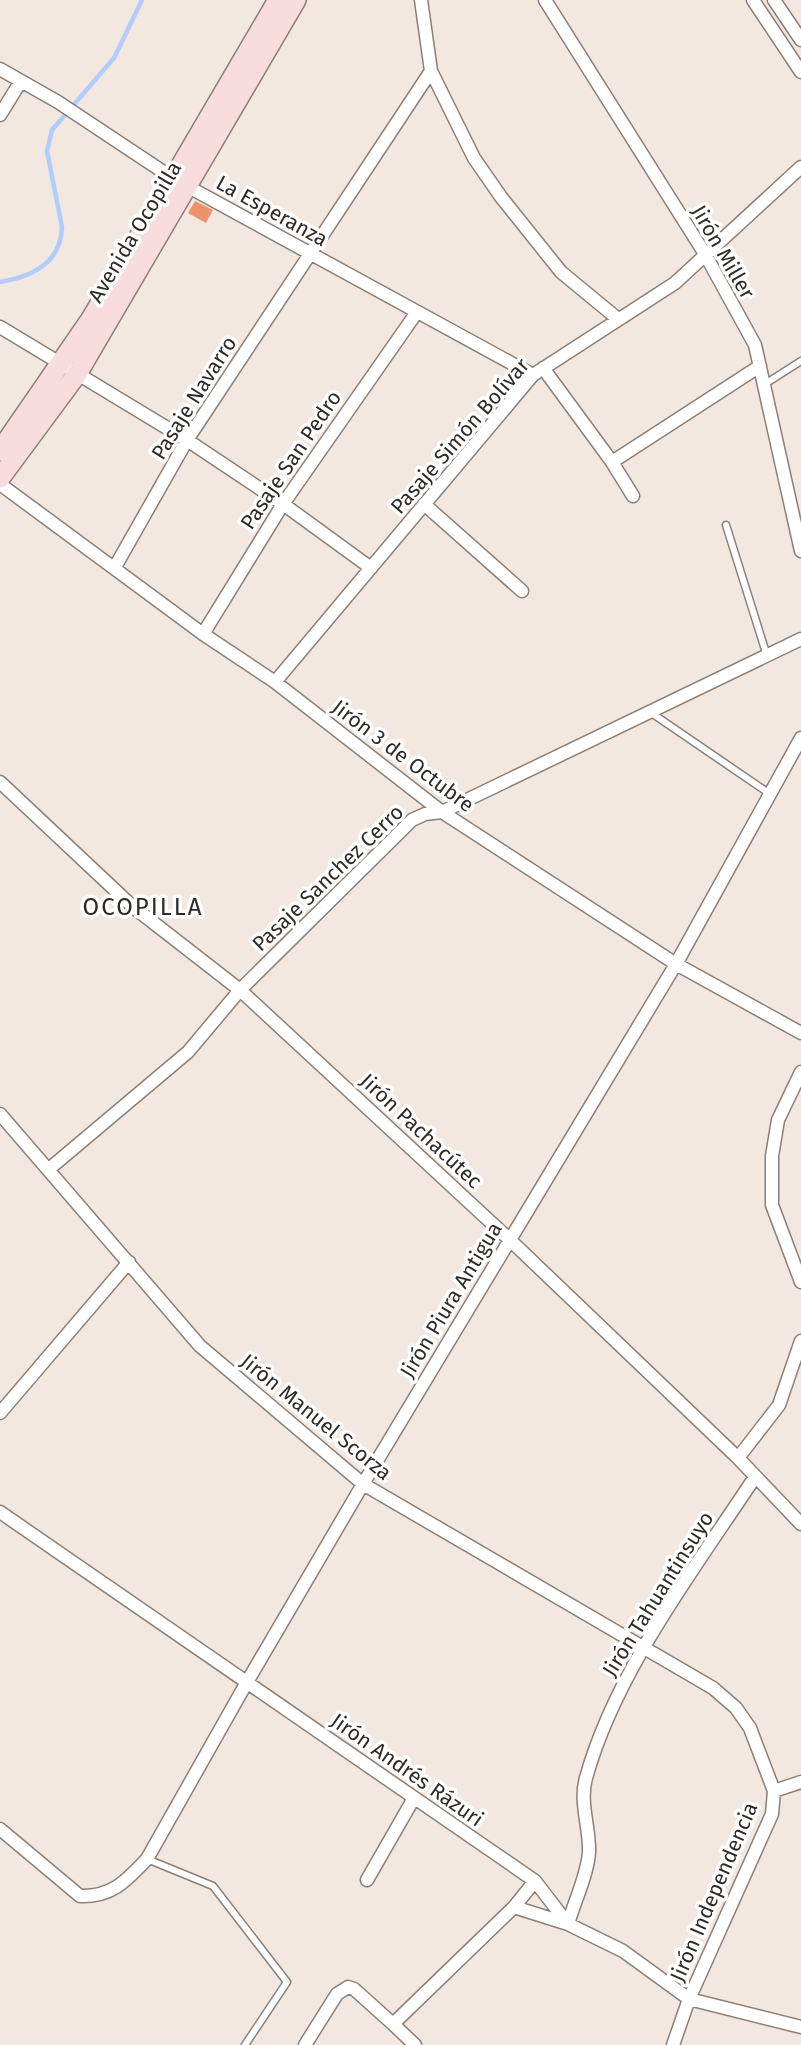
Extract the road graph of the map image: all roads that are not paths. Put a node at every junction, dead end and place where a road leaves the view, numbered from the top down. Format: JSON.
{"nodes":[{"id":1,"x":278,"y":0,"type":"edge"},
{"id":2,"x":296,"y":0,"type":"edge"},
{"id":3,"x":421,"y":0,"type":"edge"},
{"id":4,"x":545,"y":0,"type":"edge"},
{"id":5,"x":753,"y":0,"type":"edge"},
{"id":6,"x":774,"y":0,"type":"edge"},
{"id":7,"x":801,"y":14,"type":"edge"},
{"id":8,"x":788,"y":20,"type":"junction"},
{"id":9,"x":801,"y":40,"type":"edge"},
{"id":10,"x":0,"y":69,"type":"edge"},
{"id":11,"x":431,"y":71,"type":"junction"},
{"id":12,"x":801,"y":72,"type":"edge"},
{"id":13,"x":21,"y":81,"type":"junction"},
{"id":14,"x":0,"y":115,"type":"edge"},
{"id":15,"x":801,"y":167,"type":"edge"},
{"id":16,"x":182,"y":183,"type":"junction"},
{"id":17,"x":311,"y":254,"type":"junction"},
{"id":18,"x":705,"y":254,"type":"junction"},
{"id":19,"x":417,"y":312,"type":"junction"},
{"id":20,"x":618,"y":319,"type":"junction"},
{"id":21,"x":0,"y":327,"type":"edge"},
{"id":22,"x":801,"y":361,"type":"edge"},
{"id":23,"x":760,"y":366,"type":"junction"},
{"id":24,"x":69,"y":370,"type":"junction"},
{"id":25,"x":538,"y":372,"type":"junction"},
{"id":26,"x":764,"y":385,"type":"junction"},
{"id":27,"x":187,"y":440,"type":"junction"},
{"id":28,"x":0,"y":451,"type":"edge"},
{"id":29,"x":612,"y":461,"type":"junction"},
{"id":30,"x":0,"y":481,"type":"edge"},
{"id":31,"x":633,"y":496,"type":"dead end"},
{"id":32,"x":424,"y":504,"type":"junction"},
{"id":33,"x":283,"y":505,"type":"junction"},
{"id":34,"x":726,"y":525,"type":"dead end"},
{"id":35,"x":801,"y":551,"type":"edge"},
{"id":36,"x":115,"y":567,"type":"junction"},
{"id":37,"x":371,"y":568,"type":"junction"},
{"id":38,"x":522,"y":590,"type":"dead end"},
{"id":39,"x":202,"y":634,"type":"junction"},
{"id":40,"x":801,"y":639,"type":"edge"},
{"id":41,"x":767,"y":656,"type":"junction"},
{"id":42,"x":275,"y":682,"type":"junction"},
{"id":43,"x":650,"y":712,"type":"junction"},
{"id":44,"x":801,"y":738,"type":"edge"},
{"id":45,"x":0,"y":782,"type":"edge"},
{"id":46,"x":771,"y":795,"type":"junction"},
{"id":47,"x":442,"y":812,"type":"junction"},
{"id":48,"x":676,"y":964,"type":"junction"},
{"id":49,"x":240,"y":990,"type":"junction"},
{"id":50,"x":801,"y":1033,"type":"edge"},
{"id":51,"x":801,"y":1073,"type":"edge"},
{"id":52,"x":1,"y":1116,"type":"edge"},
{"id":53,"x":49,"y":1169,"type":"junction"},
{"id":54,"x":510,"y":1240,"type":"junction"},
{"id":55,"x":129,"y":1262,"type":"junction"},
{"id":56,"x":801,"y":1282,"type":"edge"},
{"id":57,"x":801,"y":1341,"type":"edge"},
{"id":58,"x":0,"y":1413,"type":"edge"},
{"id":59,"x":738,"y":1458,"type":"junction"},
{"id":60,"x":755,"y":1477,"type":"junction"},
{"id":61,"x":363,"y":1484,"type":"junction"},
{"id":62,"x":0,"y":1512,"type":"edge"},
{"id":63,"x":801,"y":1524,"type":"edge"},
{"id":64,"x":643,"y":1648,"type":"junction"},
{"id":65,"x":247,"y":1682,"type":"junction"},
{"id":66,"x":713,"y":1688,"type":"joint"},
{"id":67,"x":801,"y":1782,"type":"edge"},
{"id":68,"x":774,"y":1791,"type":"junction"},
{"id":69,"x":414,"y":1798,"type":"junction"},
{"id":70,"x":0,"y":1829,"type":"edge"},
{"id":71,"x":147,"y":1859,"type":"junction"},
{"id":72,"x":368,"y":1880,"type":"dead end"},
{"id":73,"x":535,"y":1881,"type":"junction"},
{"id":74,"x":514,"y":1907,"type":"junction"},
{"id":75,"x":568,"y":1924,"type":"junction"},
{"id":76,"x":689,"y":1999,"type":"junction"},
{"id":77,"x":393,"y":2024,"type":"junction"},
{"id":78,"x":801,"y":2027,"type":"edge"},
{"id":79,"x":245,"y":2045,"type":"edge"},
{"id":80,"x":305,"y":2045,"type":"edge"},
{"id":81,"x":415,"y":2045,"type":"edge"},
{"id":82,"x":673,"y":2045,"type":"edge"}],
"edges":[{"from":1,"to":16,"type":"street","name":"Avenida Ocopilla"},
{"from":2,"to":16,"type":"street","name":"Avenida Ocopilla"},
{"from":3,"to":11,"type":"street"},
{"from":4,"to":18,"type":"street","name":"Jirón Miller"},
{"from":5,"to":12,"type":"street"},
{"from":6,"to":8,"type":"street"},
{"from":7,"to":8,"type":"street"},
{"from":8,"to":9,"type":"street"},
{"from":10,"to":13,"type":"street","name":"La Esperanza"},
{"from":11,"to":17,"type":"street","name":"Pasaje Navarro"},
{"from":11,"to":20,"type":"street"},
{"from":13,"to":14,"type":"street"},
{"from":13,"to":16,"type":"street","name":"La Esperanza"},
{"from":15,"to":18,"type":"street","name":"Pasaje Simón Bolívar"},
{"from":16,"to":17,"type":"street","name":"La Esperanza"},
{"from":16,"to":24,"type":"street","name":"Avenida Ocopilla"},
{"from":17,"to":19,"type":"street","name":"La Esperanza"},
{"from":17,"to":27,"type":"street","name":"Pasaje Navarro"},
{"from":18,"to":20,"type":"street","name":"Pasaje Simón Bolívar"},
{"from":18,"to":23,"type":"street","name":"Jirón Miller"},
{"from":19,"to":25,"type":"street","name":"La Esperanza"},
{"from":19,"to":33,"type":"street","name":"Pasaje San Pedro"},
{"from":20,"to":25,"type":"street","name":"Pasaje Simón Bolívar"},
{"from":21,"to":24,"type":"street"},
{"from":22,"to":26,"type":"lane"},
{"from":23,"to":26,"type":"street","name":"Jirón Miller"},
{"from":23,"to":29,"type":"street"},
{"from":24,"to":27,"type":"street"},
{"from":24,"to":28,"type":"street","name":"Avenida Ocopilla"},
{"from":24,"to":30,"type":"street","name":"Avenida Ocopilla"},
{"from":25,"to":29,"type":"street"},
{"from":25,"to":32,"type":"street","name":"Pasaje Simón Bolívar"},
{"from":26,"to":35,"type":"street","name":"Jirón Miller"},
{"from":27,"to":33,"type":"street"},
{"from":27,"to":36,"type":"street","name":"Pasaje Navarro"},
{"from":29,"to":31,"type":"street"},
{"from":30,"to":36,"type":"street","name":"Jirón 3 de Octubre"},
{"from":32,"to":37,"type":"street","name":"Pasaje Simón Bolívar"},
{"from":32,"to":38,"type":"street"},
{"from":33,"to":37,"type":"street"},
{"from":33,"to":39,"type":"street","name":"Pasaje San Pedro"},
{"from":34,"to":41,"type":"lane"},
{"from":36,"to":39,"type":"street","name":"Jirón 3 de Octubre"},
{"from":37,"to":42,"type":"street","name":"Pasaje Simón Bolívar"},
{"from":39,"to":42,"type":"street","name":"Jirón 3 de Octubre"},
{"from":40,"to":41,"type":"street","name":"Pasaje Sanchez Cerro"},
{"from":41,"to":43,"type":"street","name":"Pasaje Sanchez Cerro"},
{"from":42,"to":47,"type":"street","name":"Jirón 3 de Octubre"},
{"from":43,"to":46,"type":"lane"},
{"from":43,"to":47,"type":"street","name":"Pasaje Sanchez Cerro"},
{"from":44,"to":46,"type":"street","name":"Jirón Piura Antigua"},
{"from":45,"to":49,"type":"street","name":"Jirón Pachacútec"},
{"from":46,"to":48,"type":"street","name":"Jirón Piura Antigua"},
{"from":47,"to":48,"type":"street","name":"Jirón 3 de Octubre"},
{"from":47,"to":49,"type":"street","name":"Pasaje Sanchez Cerro"},
{"from":48,"to":50,"type":"street","name":"Jirón 3 de Octubre"},
{"from":48,"to":54,"type":"street","name":"Jirón Piura Antigua"},
{"from":49,"to":53,"type":"street","name":"Pasaje Sanchez Cerro"},
{"from":49,"to":54,"type":"street","name":"Jirón Pachacútec"},
{"from":51,"to":56,"type":"street"},
{"from":52,"to":53,"type":"street","name":"Jirón Manuel Scorza"},
{"from":53,"to":55,"type":"street","name":"Jirón Manuel Scorza"},
{"from":54,"to":59,"type":"street","name":"Jirón Pachacútec"},
{"from":54,"to":61,"type":"street","name":"Jirón Piura Antigua"},
{"from":55,"to":58,"type":"street"},
{"from":55,"to":61,"type":"street","name":"Jirón Manuel Scorza"},
{"from":57,"to":59,"type":"street"},
{"from":59,"to":60,"type":"street","name":"Jirón Pachacútec"},
{"from":60,"to":63,"type":"street","name":"Jirón Pachacútec"},
{"from":60,"to":64,"type":"street","name":"Jirón Tahuantinsuyo"},
{"from":61,"to":64,"type":"street","name":"Jirón Manuel Scorza"},
{"from":61,"to":65,"type":"street","name":"Jirón Piura Antigua"},
{"from":62,"to":65,"type":"street","name":"Jirón Andrés Rázuri"},
{"from":64,"to":66,"type":"street","name":"Jirón Manuel Scorza"},
{"from":64,"to":75,"type":"street","name":"Jirón Tahuantinsuyo"},
{"from":65,"to":69,"type":"street","name":"Jirón Andrés Rázuri"},
{"from":65,"to":71,"type":"street","name":"Jirón Piura Antigua"},
{"from":66,"to":68,"type":"street","name":"Jirón Independencia"},
{"from":67,"to":68,"type":"street"},
{"from":68,"to":76,"type":"street","name":"Jirón Independencia"},
{"from":69,"to":72,"type":"street"},
{"from":69,"to":73,"type":"street","name":"Jirón Andrés Rázuri"},
{"from":70,"to":71,"type":"street","name":"Jirón Piura Antigua"},
{"from":71,"to":79,"type":"lane"},
{"from":73,"to":74,"type":"street"},
{"from":73,"to":75,"type":"street","name":"Jirón Andrés Rázuri"},
{"from":74,"to":75,"type":"street"},
{"from":74,"to":77,"type":"street"},
{"from":75,"to":76,"type":"street","name":"Jirón Andrés Rázuri"},
{"from":76,"to":78,"type":"street","name":"Jirón Andrés Rázuri"},
{"from":76,"to":82,"type":"street","name":"Jirón Independencia"},
{"from":77,"to":80,"type":"street"},
{"from":77,"to":81,"type":"street"}]}
